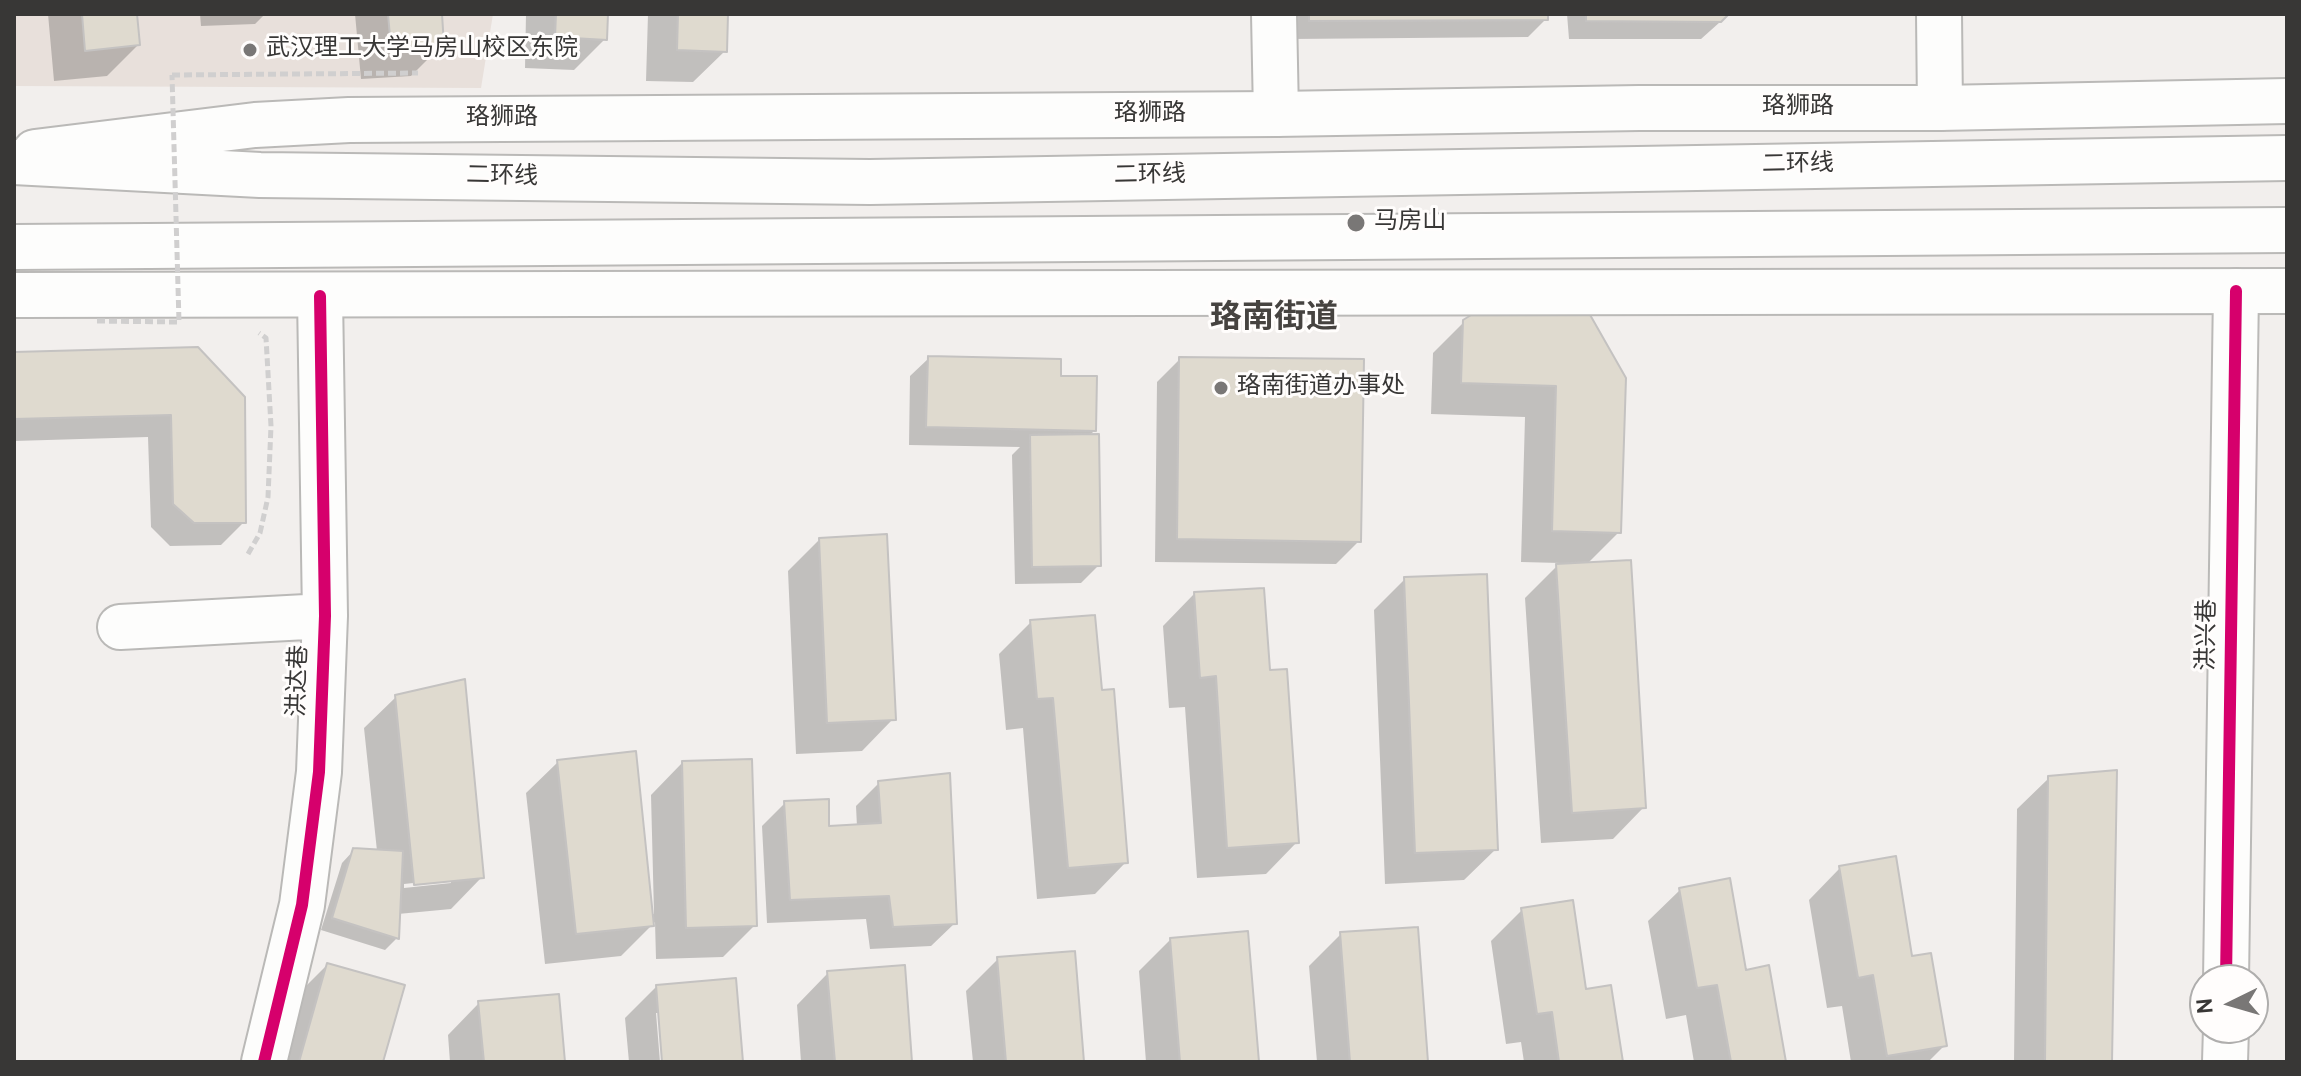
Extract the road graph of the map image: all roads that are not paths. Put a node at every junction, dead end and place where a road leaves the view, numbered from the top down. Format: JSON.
{"nodes":[{"id":1,"x":1274,"y":14,"type":"edge"},
{"id":2,"x":1939,"y":14,"type":"edge"},
{"id":3,"x":2287,"y":101,"type":"edge"},
{"id":4,"x":1940,"y":108,"type":"junction"},
{"id":5,"x":1276,"y":114,"type":"junction"},
{"id":6,"x":14,"y":154,"type":"edge"},
{"id":7,"x":2287,"y":158,"type":"edge"},
{"id":8,"x":14,"y":162,"type":"edge"},
{"id":9,"x":2287,"y":230,"type":"edge"},
{"id":10,"x":14,"y":247,"type":"edge"},
{"id":11,"x":2236,"y":291,"type":"junction"},
{"id":12,"x":2287,"y":291,"type":"edge"},
{"id":13,"x":14,"y":295,"type":"edge"},
{"id":14,"x":320,"y":296,"type":"junction"},
{"id":15,"x":325,"y":616,"type":"junction"},
{"id":16,"x":120,"y":627,"type":"dead end"},
{"id":17,"x":2226,"y":964,"type":"edge"},
{"id":18,"x":264,"y":1062,"type":"edge"}],
"edges":[{"from":1,"to":5,"type":"main road"},
{"from":2,"to":4,"type":"main road"},
{"from":3,"to":4,"type":"main road","name":"珞狮路"},
{"from":4,"to":5,"type":"main road","name":"珞狮路"},
{"from":5,"to":6,"type":"main road","name":"珞狮路"},
{"from":7,"to":8,"type":"main road","name":"二环线"},
{"from":9,"to":10,"type":"main road"},
{"from":11,"to":12,"type":"main road"},
{"from":11,"to":14,"type":"main road"},
{"from":11,"to":17,"type":"main road","name":"洪兴巷"},
{"from":13,"to":14,"type":"main road"},
{"from":14,"to":15,"type":"main road","name":"洪达巷"},
{"from":15,"to":16,"type":"main road"},
{"from":15,"to":18,"type":"main road","name":"洪达巷"}]}
